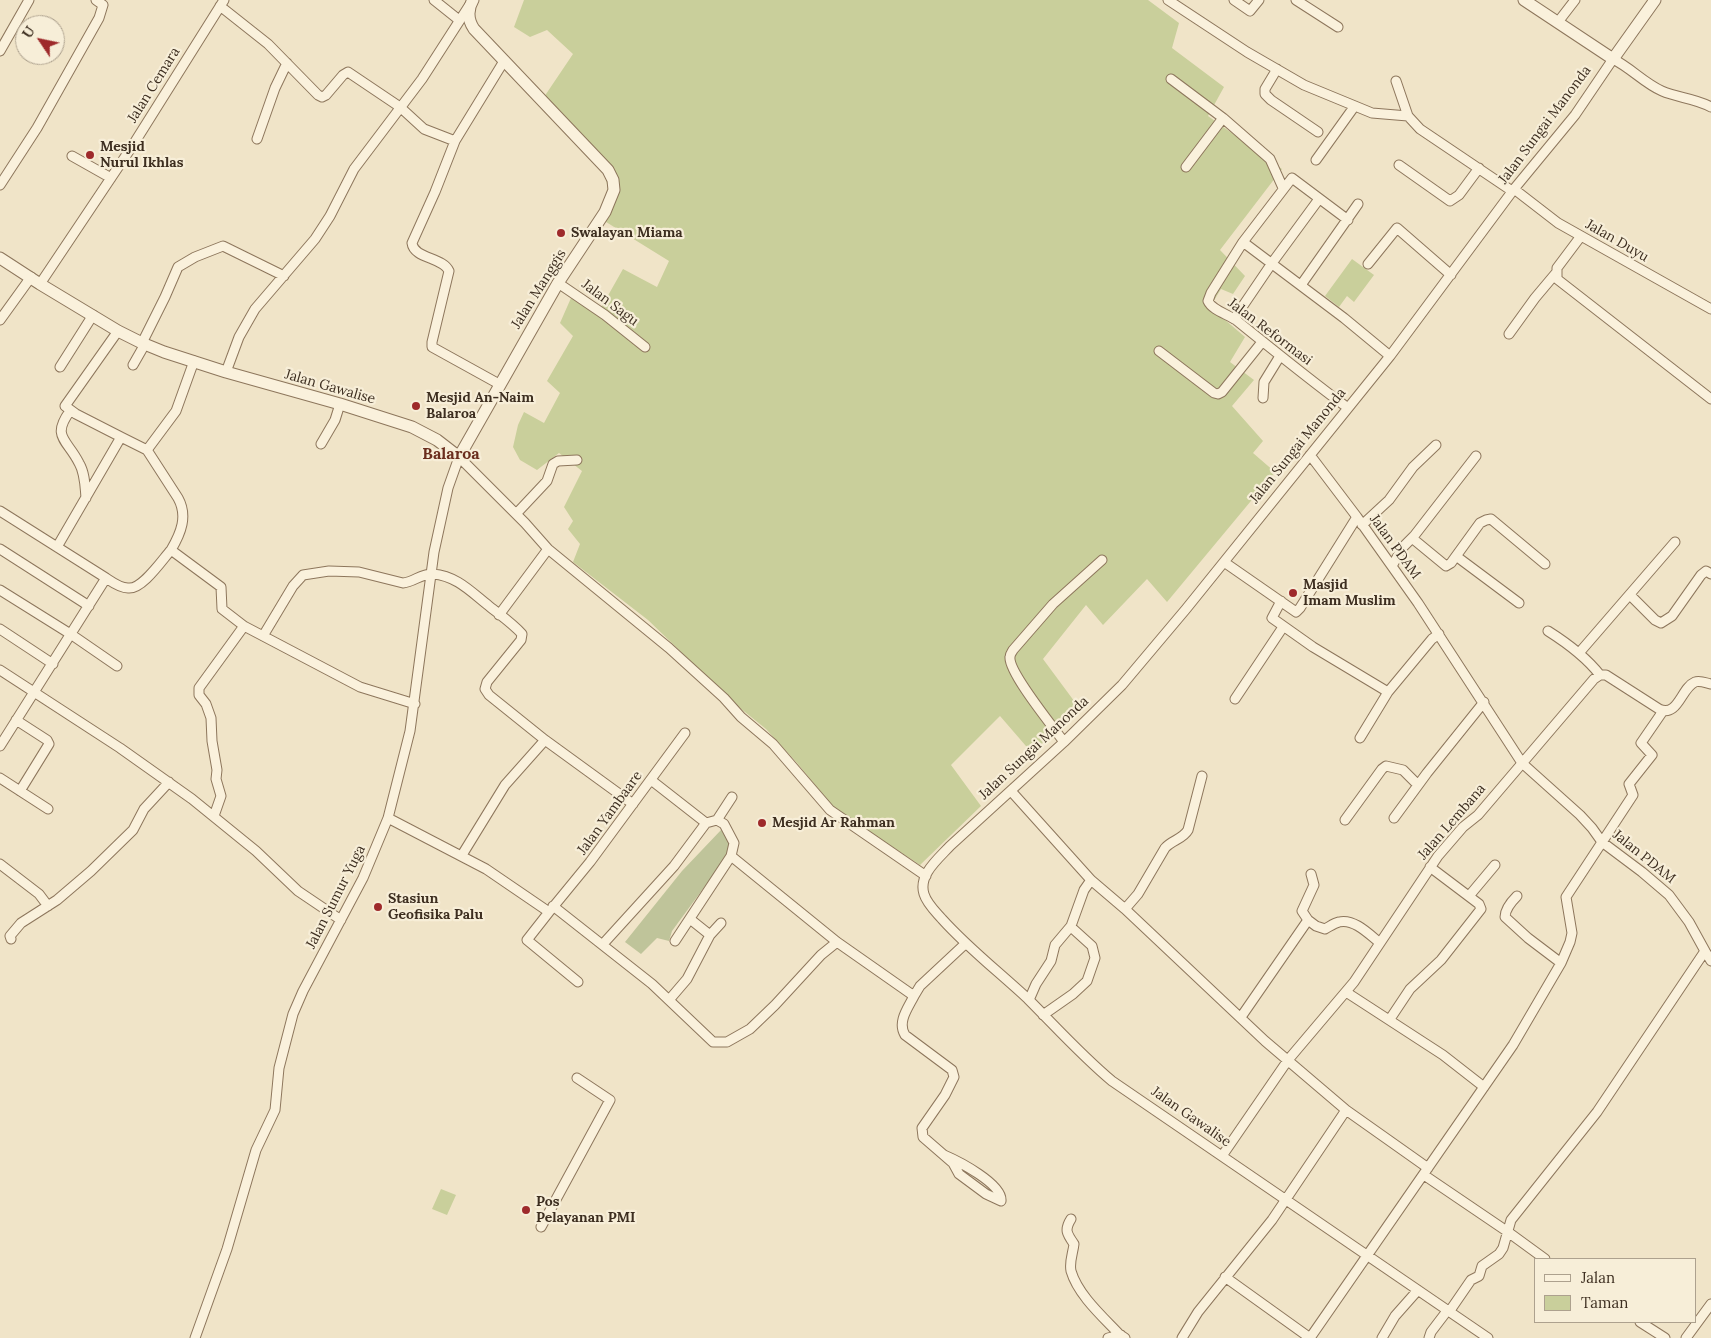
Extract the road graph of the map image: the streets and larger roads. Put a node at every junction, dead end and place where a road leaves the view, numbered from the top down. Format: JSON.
{"nodes":[{"id":1,"x":28,"y":0,"type":"edge"},
{"id":2,"x":96,"y":0,"type":"edge"},
{"id":3,"x":434,"y":0,"type":"edge"},
{"id":4,"x":1168,"y":0,"type":"edge"},
{"id":5,"x":1234,"y":0,"type":"edge"},
{"id":6,"x":1259,"y":0,"type":"edge"},
{"id":7,"x":1296,"y":0,"type":"edge"},
{"id":8,"x":1524,"y":0,"type":"edge"},
{"id":9,"x":1575,"y":0,"type":"edge"},
{"id":10,"x":1655,"y":0,"type":"edge"},
{"id":11,"x":222,"y":3,"type":"edge"},
{"id":12,"x":471,"y":3,"type":"edge"},
{"id":13,"x":459,"y":20,"type":"junction"},
{"id":14,"x":1558,"y":22,"type":"junction"},
{"id":15,"x":1338,"y":27,"type":"dead end"},
{"id":16,"x":0,"y":51,"type":"edge"},
{"id":17,"x":1613,"y":59,"type":"junction"},
{"id":18,"x":504,"y":61,"type":"junction"},
{"id":19,"x":287,"y":62,"type":"junction"},
{"id":20,"x":1277,"y":69,"type":"junction"},
{"id":21,"x":1172,"y":79,"type":"dead end"},
{"id":22,"x":1396,"y":81,"type":"dead end"},
{"id":23,"x":400,"y":107,"type":"junction"},
{"id":24,"x":1354,"y":107,"type":"junction"},
{"id":25,"x":1711,"y":107,"type":"edge"},
{"id":26,"x":1408,"y":116,"type":"junction"},
{"id":27,"x":1223,"y":118,"type":"junction"},
{"id":28,"x":1318,"y":132,"type":"dead end"},
{"id":29,"x":257,"y":139,"type":"dead end"},
{"id":30,"x":455,"y":141,"type":"junction"},
{"id":31,"x":72,"y":156,"type":"dead end"},
{"id":32,"x":1316,"y":160,"type":"dead end"},
{"id":33,"x":1399,"y":165,"type":"dead end"},
{"id":34,"x":1186,"y":167,"type":"dead end"},
{"id":35,"x":1478,"y":168,"type":"junction"},
{"id":36,"x":111,"y":178,"type":"junction"},
{"id":37,"x":0,"y":185,"type":"edge"},
{"id":38,"x":1283,"y":188,"type":"junction"},
{"id":39,"x":1513,"y":190,"type":"junction"},
{"id":40,"x":1319,"y":199,"type":"junction"},
{"id":41,"x":1358,"y":204,"type":"dead end"},
{"id":42,"x":1348,"y":220,"type":"junction"},
{"id":43,"x":1581,"y":236,"type":"junction"},
{"id":44,"x":1243,"y":242,"type":"junction"},
{"id":45,"x":0,"y":258,"type":"edge"},
{"id":46,"x":1272,"y":263,"type":"junction"},
{"id":47,"x":1368,"y":264,"type":"dead end"},
{"id":48,"x":1556,"y":273,"type":"junction"},
{"id":49,"x":1451,"y":275,"type":"junction"},
{"id":50,"x":284,"y":276,"type":"junction"},
{"id":51,"x":36,"y":281,"type":"junction"},
{"id":52,"x":558,"y":283,"type":"junction"},
{"id":53,"x":1301,"y":285,"type":"junction"},
{"id":54,"x":1711,"y":309,"type":"edge"},
{"id":55,"x":93,"y":315,"type":"junction"},
{"id":56,"x":1234,"y":319,"type":"junction"},
{"id":57,"x":0,"y":320,"type":"edge"},
{"id":58,"x":118,"y":331,"type":"junction"},
{"id":59,"x":1509,"y":334,"type":"dead end"},
{"id":60,"x":1262,"y":342,"type":"junction"},
{"id":61,"x":143,"y":343,"type":"junction"},
{"id":62,"x":645,"y":347,"type":"dead end"},
{"id":63,"x":1159,"y":351,"type":"dead end"},
{"id":64,"x":1280,"y":356,"type":"junction"},
{"id":65,"x":1390,"y":356,"type":"junction"},
{"id":66,"x":194,"y":361,"type":"junction"},
{"id":67,"x":133,"y":364,"type":"dead end"},
{"id":68,"x":60,"y":367,"type":"dead end"},
{"id":69,"x":226,"y":372,"type":"junction"},
{"id":70,"x":499,"y":384,"type":"junction"},
{"id":71,"x":1263,"y":398,"type":"dead end"},
{"id":72,"x":1711,"y":399,"type":"edge"},
{"id":73,"x":340,"y":404,"type":"junction"},
{"id":74,"x":1348,"y":408,"type":"junction"},
{"id":75,"x":70,"y":410,"type":"junction"},
{"id":76,"x":121,"y":437,"type":"junction"},
{"id":77,"x":321,"y":444,"type":"dead end"},
{"id":78,"x":1436,"y":445,"type":"dead end"},
{"id":79,"x":147,"y":450,"type":"junction"},
{"id":80,"x":1310,"y":455,"type":"junction"},
{"id":81,"x":1476,"y":456,"type":"dead end"},
{"id":82,"x":459,"y":457,"type":"junction"},
{"id":83,"x":577,"y":460,"type":"dead end"},
{"id":84,"x":86,"y":498,"type":"junction"},
{"id":85,"x":0,"y":510,"type":"edge"},
{"id":86,"x":516,"y":514,"type":"junction"},
{"id":87,"x":1359,"y":521,"type":"junction"},
{"id":88,"x":1412,"y":538,"type":"junction"},
{"id":89,"x":1675,"y":542,"type":"dead end"},
{"id":90,"x":57,"y":547,"type":"junction"},
{"id":91,"x":0,"y":549,"type":"edge"},
{"id":92,"x":548,"y":549,"type":"junction"},
{"id":93,"x":171,"y":550,"type":"junction"},
{"id":94,"x":1456,"y":556,"type":"junction"},
{"id":95,"x":1102,"y":560,"type":"dead end"},
{"id":96,"x":1224,"y":562,"type":"junction"},
{"id":97,"x":1545,"y":564,"type":"dead end"},
{"id":98,"x":1392,"y":566,"type":"junction"},
{"id":99,"x":432,"y":574,"type":"junction"},
{"id":100,"x":1711,"y":574,"type":"edge"},
{"id":101,"x":106,"y":578,"type":"junction"},
{"id":102,"x":0,"y":590,"type":"edge"},
{"id":103,"x":1630,"y":595,"type":"junction"},
{"id":104,"x":1281,"y":601,"type":"junction"},
{"id":105,"x":1519,"y":603,"type":"dead end"},
{"id":106,"x":89,"y":606,"type":"junction"},
{"id":107,"x":499,"y":614,"type":"junction"},
{"id":108,"x":244,"y":626,"type":"junction"},
{"id":109,"x":1283,"y":627,"type":"junction"},
{"id":110,"x":0,"y":629,"type":"edge"},
{"id":111,"x":1548,"y":631,"type":"dead end"},
{"id":112,"x":1439,"y":634,"type":"junction"},
{"id":113,"x":72,"y":635,"type":"junction"},
{"id":114,"x":263,"y":636,"type":"junction"},
{"id":115,"x":1579,"y":653,"type":"junction"},
{"id":116,"x":54,"y":664,"type":"junction"},
{"id":117,"x":117,"y":666,"type":"dead end"},
{"id":118,"x":0,"y":670,"type":"edge"},
{"id":119,"x":1600,"y":674,"type":"junction"},
{"id":120,"x":1711,"y":684,"type":"edge"},
{"id":121,"x":34,"y":692,"type":"junction"},
{"id":122,"x":1388,"y":692,"type":"junction"},
{"id":123,"x":1235,"y":698,"type":"dead end"},
{"id":124,"x":1484,"y":702,"type":"junction"},
{"id":125,"x":415,"y":704,"type":"junction"},
{"id":126,"x":1663,"y":711,"type":"junction"},
{"id":127,"x":16,"y":720,"type":"junction"},
{"id":128,"x":685,"y":733,"type":"dead end"},
{"id":129,"x":1360,"y":738,"type":"dead end"},
{"id":130,"x":545,"y":740,"type":"junction"},
{"id":131,"x":1064,"y":742,"type":"junction"},
{"id":132,"x":0,"y":746,"type":"edge"},
{"id":133,"x":1522,"y":763,"type":"junction"},
{"id":134,"x":1202,"y":776,"type":"dead end"},
{"id":135,"x":0,"y":778,"type":"edge"},
{"id":136,"x":651,"y":780,"type":"junction"},
{"id":137,"x":169,"y":782,"type":"junction"},
{"id":138,"x":1418,"y":785,"type":"junction"},
{"id":139,"x":20,"y":791,"type":"junction"},
{"id":140,"x":1011,"y":791,"type":"junction"},
{"id":141,"x":732,"y":797,"type":"dead end"},
{"id":142,"x":633,"y":804,"type":"junction"},
{"id":143,"x":48,"y":809,"type":"dead end"},
{"id":144,"x":214,"y":816,"type":"junction"},
{"id":145,"x":388,"y":818,"type":"junction"},
{"id":146,"x":1394,"y":818,"type":"dead end"},
{"id":147,"x":717,"y":820,"type":"junction"},
{"id":148,"x":1345,"y":820,"type":"dead end"},
{"id":149,"x":706,"y":823,"type":"junction"},
{"id":150,"x":1604,"y":838,"type":"junction"},
{"id":151,"x":462,"y":856,"type":"junction"},
{"id":152,"x":731,"y":856,"type":"junction"},
{"id":153,"x":0,"y":864,"type":"edge"},
{"id":154,"x":1495,"y":865,"type":"dead end"},
{"id":155,"x":1430,"y":867,"type":"junction"},
{"id":156,"x":1311,"y":874,"type":"dead end"},
{"id":157,"x":926,"y":876,"type":"junction"},
{"id":158,"x":1090,"y":880,"type":"junction"},
{"id":159,"x":1469,"y":896,"type":"junction"},
{"id":160,"x":1517,"y":896,"type":"dead end"},
{"id":161,"x":48,"y":906,"type":"junction"},
{"id":162,"x":551,"y":909,"type":"junction"},
{"id":163,"x":1125,"y":909,"type":"junction"},
{"id":164,"x":690,"y":919,"type":"junction"},
{"id":165,"x":341,"y":920,"type":"junction"},
{"id":166,"x":1308,"y":920,"type":"junction"},
{"id":167,"x":721,"y":922,"type":"dead end"},
{"id":168,"x":1071,"y":927,"type":"junction"},
{"id":169,"x":710,"y":935,"type":"junction"},
{"id":170,"x":12,"y":939,"type":"dead end"},
{"id":171,"x":675,"y":941,"type":"dead end"},
{"id":172,"x":837,"y":942,"type":"junction"},
{"id":173,"x":1380,"y":943,"type":"junction"},
{"id":174,"x":603,"y":944,"type":"junction"},
{"id":175,"x":965,"y":944,"type":"junction"},
{"id":176,"x":1706,"y":951,"type":"junction"},
{"id":177,"x":1711,"y":961,"type":"edge"},
{"id":178,"x":1561,"y":963,"type":"junction"},
{"id":179,"x":578,"y":982,"type":"dead end"},
{"id":180,"x":1346,"y":992,"type":"junction"},
{"id":181,"x":914,"y":996,"type":"junction"},
{"id":182,"x":669,"y":1000,"type":"junction"},
{"id":183,"x":1029,"y":1000,"type":"junction"},
{"id":184,"x":1043,"y":1015,"type":"junction"},
{"id":185,"x":1241,"y":1017,"type":"junction"},
{"id":186,"x":1390,"y":1019,"type":"junction"},
{"id":187,"x":1288,"y":1060,"type":"junction"},
{"id":188,"x":577,"y":1078,"type":"dead end"},
{"id":189,"x":1484,"y":1087,"type":"junction"},
{"id":190,"x":1346,"y":1110,"type":"junction"},
{"id":191,"x":944,"y":1155,"type":"junction"},
{"id":192,"x":1222,"y":1156,"type":"junction"},
{"id":193,"x":1426,"y":1172,"type":"junction"},
{"id":194,"x":1286,"y":1200,"type":"junction"},
{"id":195,"x":1070,"y":1219,"type":"dead end"},
{"id":196,"x":541,"y":1227,"type":"dead end"},
{"id":197,"x":1508,"y":1232,"type":"junction"},
{"id":198,"x":1368,"y":1256,"type":"junction"},
{"id":199,"x":1544,"y":1258,"type":"edge"},
{"id":200,"x":1225,"y":1277,"type":"junction"},
{"id":201,"x":1418,"y":1290,"type":"junction"},
{"id":202,"x":1711,"y":1304,"type":"edge"},
{"id":203,"x":1448,"y":1311,"type":"junction"},
{"id":204,"x":1642,"y":1323,"type":"edge"},
{"id":205,"x":1123,"y":1337,"type":"edge"},
{"id":206,"x":195,"y":1338,"type":"edge"},
{"id":207,"x":1108,"y":1338,"type":"edge"},
{"id":208,"x":1182,"y":1338,"type":"edge"},
{"id":209,"x":1310,"y":1338,"type":"edge"},
{"id":210,"x":1382,"y":1338,"type":"edge"},
{"id":211,"x":1429,"y":1338,"type":"edge"},
{"id":212,"x":1488,"y":1338,"type":"edge"},
{"id":213,"x":1665,"y":1338,"type":"edge"},
{"id":214,"x":1686,"y":1338,"type":"edge"}],
"edges":[{"from":1,"to":16,"type":"street"},
{"from":2,"to":37,"type":"street"},
{"from":3,"to":13,"type":"street"},
{"from":4,"to":20,"type":"street"},
{"from":5,"to":6,"type":"street"},
{"from":7,"to":15,"type":"street"},
{"from":8,"to":14,"type":"street"},
{"from":9,"to":14,"type":"street"},
{"from":10,"to":17,"type":"street","name":"Jalan Sungai Manonda"},
{"from":11,"to":19,"type":"street"},
{"from":11,"to":36,"type":"street","name":"Jalan Cemara"},
{"from":12,"to":13,"type":"street","name":"Jalan Manggis"},
{"from":12,"to":18,"type":"street","name":"Jalan Manggis"},
{"from":13,"to":23,"type":"street","name":"Jalan Manggis"},
{"from":14,"to":17,"type":"street"},
{"from":17,"to":25,"type":"street"},
{"from":17,"to":39,"type":"street","name":"Jalan Sungai Manonda"},
{"from":18,"to":30,"type":"street"},
{"from":18,"to":52,"type":"street","name":"Jalan Manggis"},
{"from":19,"to":23,"type":"street"},
{"from":19,"to":29,"type":"street"},
{"from":20,"to":24,"type":"street"},
{"from":20,"to":28,"type":"street"},
{"from":21,"to":27,"type":"street"},
{"from":22,"to":26,"type":"street"},
{"from":23,"to":30,"type":"street"},
{"from":23,"to":50,"type":"street","name":"Jalan Manggis"},
{"from":24,"to":26,"type":"street"},
{"from":24,"to":32,"type":"street"},
{"from":26,"to":35,"type":"street","name":"Jalan Duyu"},
{"from":27,"to":34,"type":"street"},
{"from":27,"to":38,"type":"street"},
{"from":30,"to":70,"type":"street"},
{"from":31,"to":36,"type":"street"},
{"from":33,"to":35,"type":"street"},
{"from":35,"to":39,"type":"street","name":"Jalan Duyu"},
{"from":36,"to":51,"type":"street","name":"Jalan Cemara"},
{"from":38,"to":40,"type":"street"},
{"from":38,"to":44,"type":"street"},
{"from":39,"to":43,"type":"street","name":"Jalan Duyu"},
{"from":39,"to":49,"type":"street","name":"Jalan Sungai Manonda"},
{"from":40,"to":42,"type":"street"},
{"from":40,"to":46,"type":"street"},
{"from":41,"to":42,"type":"street"},
{"from":42,"to":53,"type":"street"},
{"from":43,"to":48,"type":"street"},
{"from":43,"to":54,"type":"street","name":"Jalan Duyu"},
{"from":44,"to":46,"type":"street"},
{"from":44,"to":56,"type":"street","name":"Jalan Reformasi"},
{"from":45,"to":51,"type":"street","name":"Jalan Gawalise"},
{"from":46,"to":53,"type":"street"},
{"from":46,"to":56,"type":"street"},
{"from":47,"to":49,"type":"street"},
{"from":48,"to":59,"type":"street"},
{"from":48,"to":72,"type":"street"},
{"from":49,"to":65,"type":"street","name":"Jalan Sungai Manonda"},
{"from":50,"to":61,"type":"street"},
{"from":50,"to":69,"type":"street","name":"Jalan Manggis"},
{"from":51,"to":55,"type":"street","name":"Jalan Gawalise"},
{"from":51,"to":57,"type":"street","name":"Jalan Cemara"},
{"from":52,"to":62,"type":"street","name":"Jalan Sagu"},
{"from":52,"to":70,"type":"street","name":"Jalan Manggis"},
{"from":53,"to":65,"type":"street"},
{"from":55,"to":58,"type":"street","name":"Jalan Gawalise"},
{"from":55,"to":68,"type":"street"},
{"from":56,"to":60,"type":"street","name":"Jalan Reformasi"},
{"from":58,"to":61,"type":"street","name":"Jalan Gawalise"},
{"from":58,"to":75,"type":"street"},
{"from":60,"to":63,"type":"street"},
{"from":60,"to":64,"type":"street","name":"Jalan Reformasi"},
{"from":61,"to":66,"type":"street","name":"Jalan Gawalise"},
{"from":61,"to":67,"type":"street"},
{"from":64,"to":71,"type":"street"},
{"from":64,"to":74,"type":"street","name":"Jalan Reformasi"},
{"from":65,"to":74,"type":"street","name":"Jalan Sungai Manonda"},
{"from":66,"to":69,"type":"street","name":"Jalan Gawalise"},
{"from":66,"to":79,"type":"street"},
{"from":69,"to":73,"type":"street","name":"Jalan Gawalise"},
{"from":70,"to":82,"type":"street","name":"Jalan Manggis"},
{"from":73,"to":77,"type":"street"},
{"from":73,"to":82,"type":"street","name":"Jalan Gawalise"},
{"from":74,"to":80,"type":"street","name":"Jalan Sungai Manonda"},
{"from":75,"to":76,"type":"street"},
{"from":75,"to":84,"type":"street"},
{"from":76,"to":79,"type":"street"},
{"from":76,"to":84,"type":"street"},
{"from":78,"to":87,"type":"street"},
{"from":79,"to":93,"type":"street"},
{"from":80,"to":87,"type":"street","name":"Jalan PDAM"},
{"from":80,"to":96,"type":"street","name":"Jalan Sungai Manonda"},
{"from":81,"to":88,"type":"street"},
{"from":82,"to":86,"type":"street","name":"Jalan Gawalise"},
{"from":82,"to":99,"type":"street","name":"Jalan Sumur Yuga"},
{"from":83,"to":86,"type":"street"},
{"from":84,"to":90,"type":"street"},
{"from":85,"to":90,"type":"street"},
{"from":86,"to":92,"type":"street","name":"Jalan Gawalise"},
{"from":87,"to":98,"type":"street","name":"Jalan PDAM"},
{"from":87,"to":104,"type":"street"},
{"from":88,"to":94,"type":"street"},
{"from":88,"to":98,"type":"street"},
{"from":89,"to":103,"type":"street"},
{"from":90,"to":101,"type":"street"},
{"from":91,"to":106,"type":"street"},
{"from":92,"to":107,"type":"street"},
{"from":92,"to":157,"type":"street","name":"Jalan Gawalise"},
{"from":93,"to":101,"type":"street"},
{"from":93,"to":108,"type":"street"},
{"from":94,"to":97,"type":"street"},
{"from":94,"to":105,"type":"street"},
{"from":95,"to":131,"type":"street"},
{"from":96,"to":104,"type":"street"},
{"from":96,"to":131,"type":"street","name":"Jalan Sungai Manonda"},
{"from":98,"to":112,"type":"street","name":"Jalan PDAM"},
{"from":99,"to":107,"type":"street"},
{"from":99,"to":114,"type":"street"},
{"from":99,"to":125,"type":"street","name":"Jalan Sumur Yuga"},
{"from":100,"to":103,"type":"street"},
{"from":101,"to":106,"type":"street"},
{"from":102,"to":113,"type":"street"},
{"from":103,"to":115,"type":"street"},
{"from":104,"to":109,"type":"street"},
{"from":106,"to":113,"type":"street"},
{"from":107,"to":130,"type":"street"},
{"from":108,"to":114,"type":"street"},
{"from":108,"to":144,"type":"street"},
{"from":109,"to":122,"type":"street"},
{"from":109,"to":123,"type":"street"},
{"from":110,"to":116,"type":"street"},
{"from":111,"to":115,"type":"street"},
{"from":112,"to":122,"type":"street"},
{"from":112,"to":124,"type":"street","name":"Jalan PDAM"},
{"from":113,"to":116,"type":"street"},
{"from":113,"to":117,"type":"street"},
{"from":114,"to":125,"type":"street"},
{"from":115,"to":119,"type":"street"},
{"from":116,"to":121,"type":"street"},
{"from":118,"to":121,"type":"street"},
{"from":119,"to":126,"type":"street"},
{"from":119,"to":133,"type":"street","name":"Jalan Lembana"},
{"from":120,"to":126,"type":"street"},
{"from":121,"to":127,"type":"street"},
{"from":121,"to":137,"type":"street"},
{"from":122,"to":129,"type":"street"},
{"from":124,"to":133,"type":"street","name":"Jalan PDAM"},
{"from":124,"to":138,"type":"street"},
{"from":125,"to":145,"type":"street","name":"Jalan Sumur Yuga"},
{"from":126,"to":150,"type":"street"},
{"from":127,"to":132,"type":"street"},
{"from":127,"to":139,"type":"street"},
{"from":128,"to":136,"type":"street","name":"Jalan Yambaare"},
{"from":130,"to":142,"type":"street"},
{"from":130,"to":151,"type":"street"},
{"from":131,"to":140,"type":"street","name":"Jalan Sungai Manonda"},
{"from":133,"to":150,"type":"street","name":"Jalan PDAM"},
{"from":133,"to":155,"type":"street","name":"Jalan Lembana"},
{"from":134,"to":163,"type":"street"},
{"from":135,"to":139,"type":"street"},
{"from":136,"to":142,"type":"street","name":"Jalan Yambaare"},
{"from":136,"to":149,"type":"street"},
{"from":137,"to":144,"type":"street"},
{"from":137,"to":161,"type":"street"},
{"from":138,"to":146,"type":"street"},
{"from":138,"to":148,"type":"street"},
{"from":139,"to":143,"type":"street"},
{"from":140,"to":157,"type":"street","name":"Jalan Sungai Manonda"},
{"from":140,"to":158,"type":"street"},
{"from":141,"to":147,"type":"street"},
{"from":142,"to":162,"type":"street","name":"Jalan Yambaare"},
{"from":144,"to":165,"type":"street"},
{"from":145,"to":151,"type":"street"},
{"from":145,"to":165,"type":"street","name":"Jalan Sumur Yuga"},
{"from":147,"to":149,"type":"street"},
{"from":147,"to":152,"type":"street"},
{"from":149,"to":174,"type":"street"},
{"from":150,"to":176,"type":"street","name":"Jalan PDAM"},
{"from":150,"to":178,"type":"street"},
{"from":151,"to":162,"type":"street"},
{"from":152,"to":164,"type":"street"},
{"from":152,"to":172,"type":"street"},
{"from":153,"to":161,"type":"street"},
{"from":154,"to":159,"type":"street"},
{"from":155,"to":159,"type":"street"},
{"from":155,"to":173,"type":"street","name":"Jalan Lembana"},
{"from":156,"to":166,"type":"street"},
{"from":157,"to":175,"type":"street","name":"Jalan Gawalise"},
{"from":158,"to":163,"type":"street"},
{"from":158,"to":168,"type":"street"},
{"from":159,"to":186,"type":"street"},
{"from":160,"to":178,"type":"street"},
{"from":161,"to":170,"type":"street"},
{"from":162,"to":174,"type":"street"},
{"from":162,"to":179,"type":"street","name":"Jalan Yambaare"},
{"from":163,"to":185,"type":"street"},
{"from":164,"to":169,"type":"street"},
{"from":164,"to":171,"type":"street"},
{"from":165,"to":206,"type":"street","name":"Jalan Sumur Yuga"},
{"from":166,"to":173,"type":"street"},
{"from":166,"to":185,"type":"street"},
{"from":167,"to":169,"type":"street"},
{"from":168,"to":183,"type":"street"},
{"from":168,"to":184,"type":"street"},
{"from":169,"to":182,"type":"street"},
{"from":172,"to":181,"type":"street"},
{"from":172,"to":182,"type":"street"},
{"from":173,"to":180,"type":"street","name":"Jalan Lembana"},
{"from":174,"to":182,"type":"street"},
{"from":175,"to":181,"type":"street"},
{"from":175,"to":183,"type":"street","name":"Jalan Gawalise"},
{"from":176,"to":177,"type":"street","name":"Jalan PDAM"},
{"from":176,"to":197,"type":"street"},
{"from":178,"to":189,"type":"street"},
{"from":180,"to":186,"type":"street"},
{"from":180,"to":187,"type":"street","name":"Jalan Lembana"},
{"from":181,"to":191,"type":"street"},
{"from":183,"to":184,"type":"street","name":"Jalan Gawalise"},
{"from":184,"to":192,"type":"street","name":"Jalan Gawalise"},
{"from":185,"to":187,"type":"street"},
{"from":186,"to":189,"type":"street"},
{"from":187,"to":190,"type":"street"},
{"from":187,"to":192,"type":"street","name":"Jalan Lembana"},
{"from":188,"to":196,"type":"street"},
{"from":189,"to":193,"type":"street"},
{"from":190,"to":193,"type":"street"},
{"from":190,"to":194,"type":"street"},
{"from":191,"to":191,"type":"street"},
{"from":192,"to":194,"type":"street","name":"Jalan Gawalise"},
{"from":193,"to":197,"type":"street"},
{"from":193,"to":198,"type":"street"},
{"from":194,"to":198,"type":"street","name":"Jalan Gawalise"},
{"from":194,"to":200,"type":"street"},
{"from":195,"to":205,"type":"street"},
{"from":197,"to":199,"type":"street"},
{"from":197,"to":203,"type":"street"},
{"from":198,"to":201,"type":"street","name":"Jalan Gawalise"},
{"from":198,"to":209,"type":"street"},
{"from":200,"to":208,"type":"street"},
{"from":200,"to":209,"type":"street"},
{"from":201,"to":203,"type":"street","name":"Jalan Gawalise"},
{"from":201,"to":210,"type":"street"},
{"from":202,"to":214,"type":"street"},
{"from":203,"to":211,"type":"street"},
{"from":203,"to":212,"type":"street","name":"Jalan Gawalise"},
{"from":204,"to":213,"type":"street"},
{"from":205,"to":207,"type":"street"}]}
